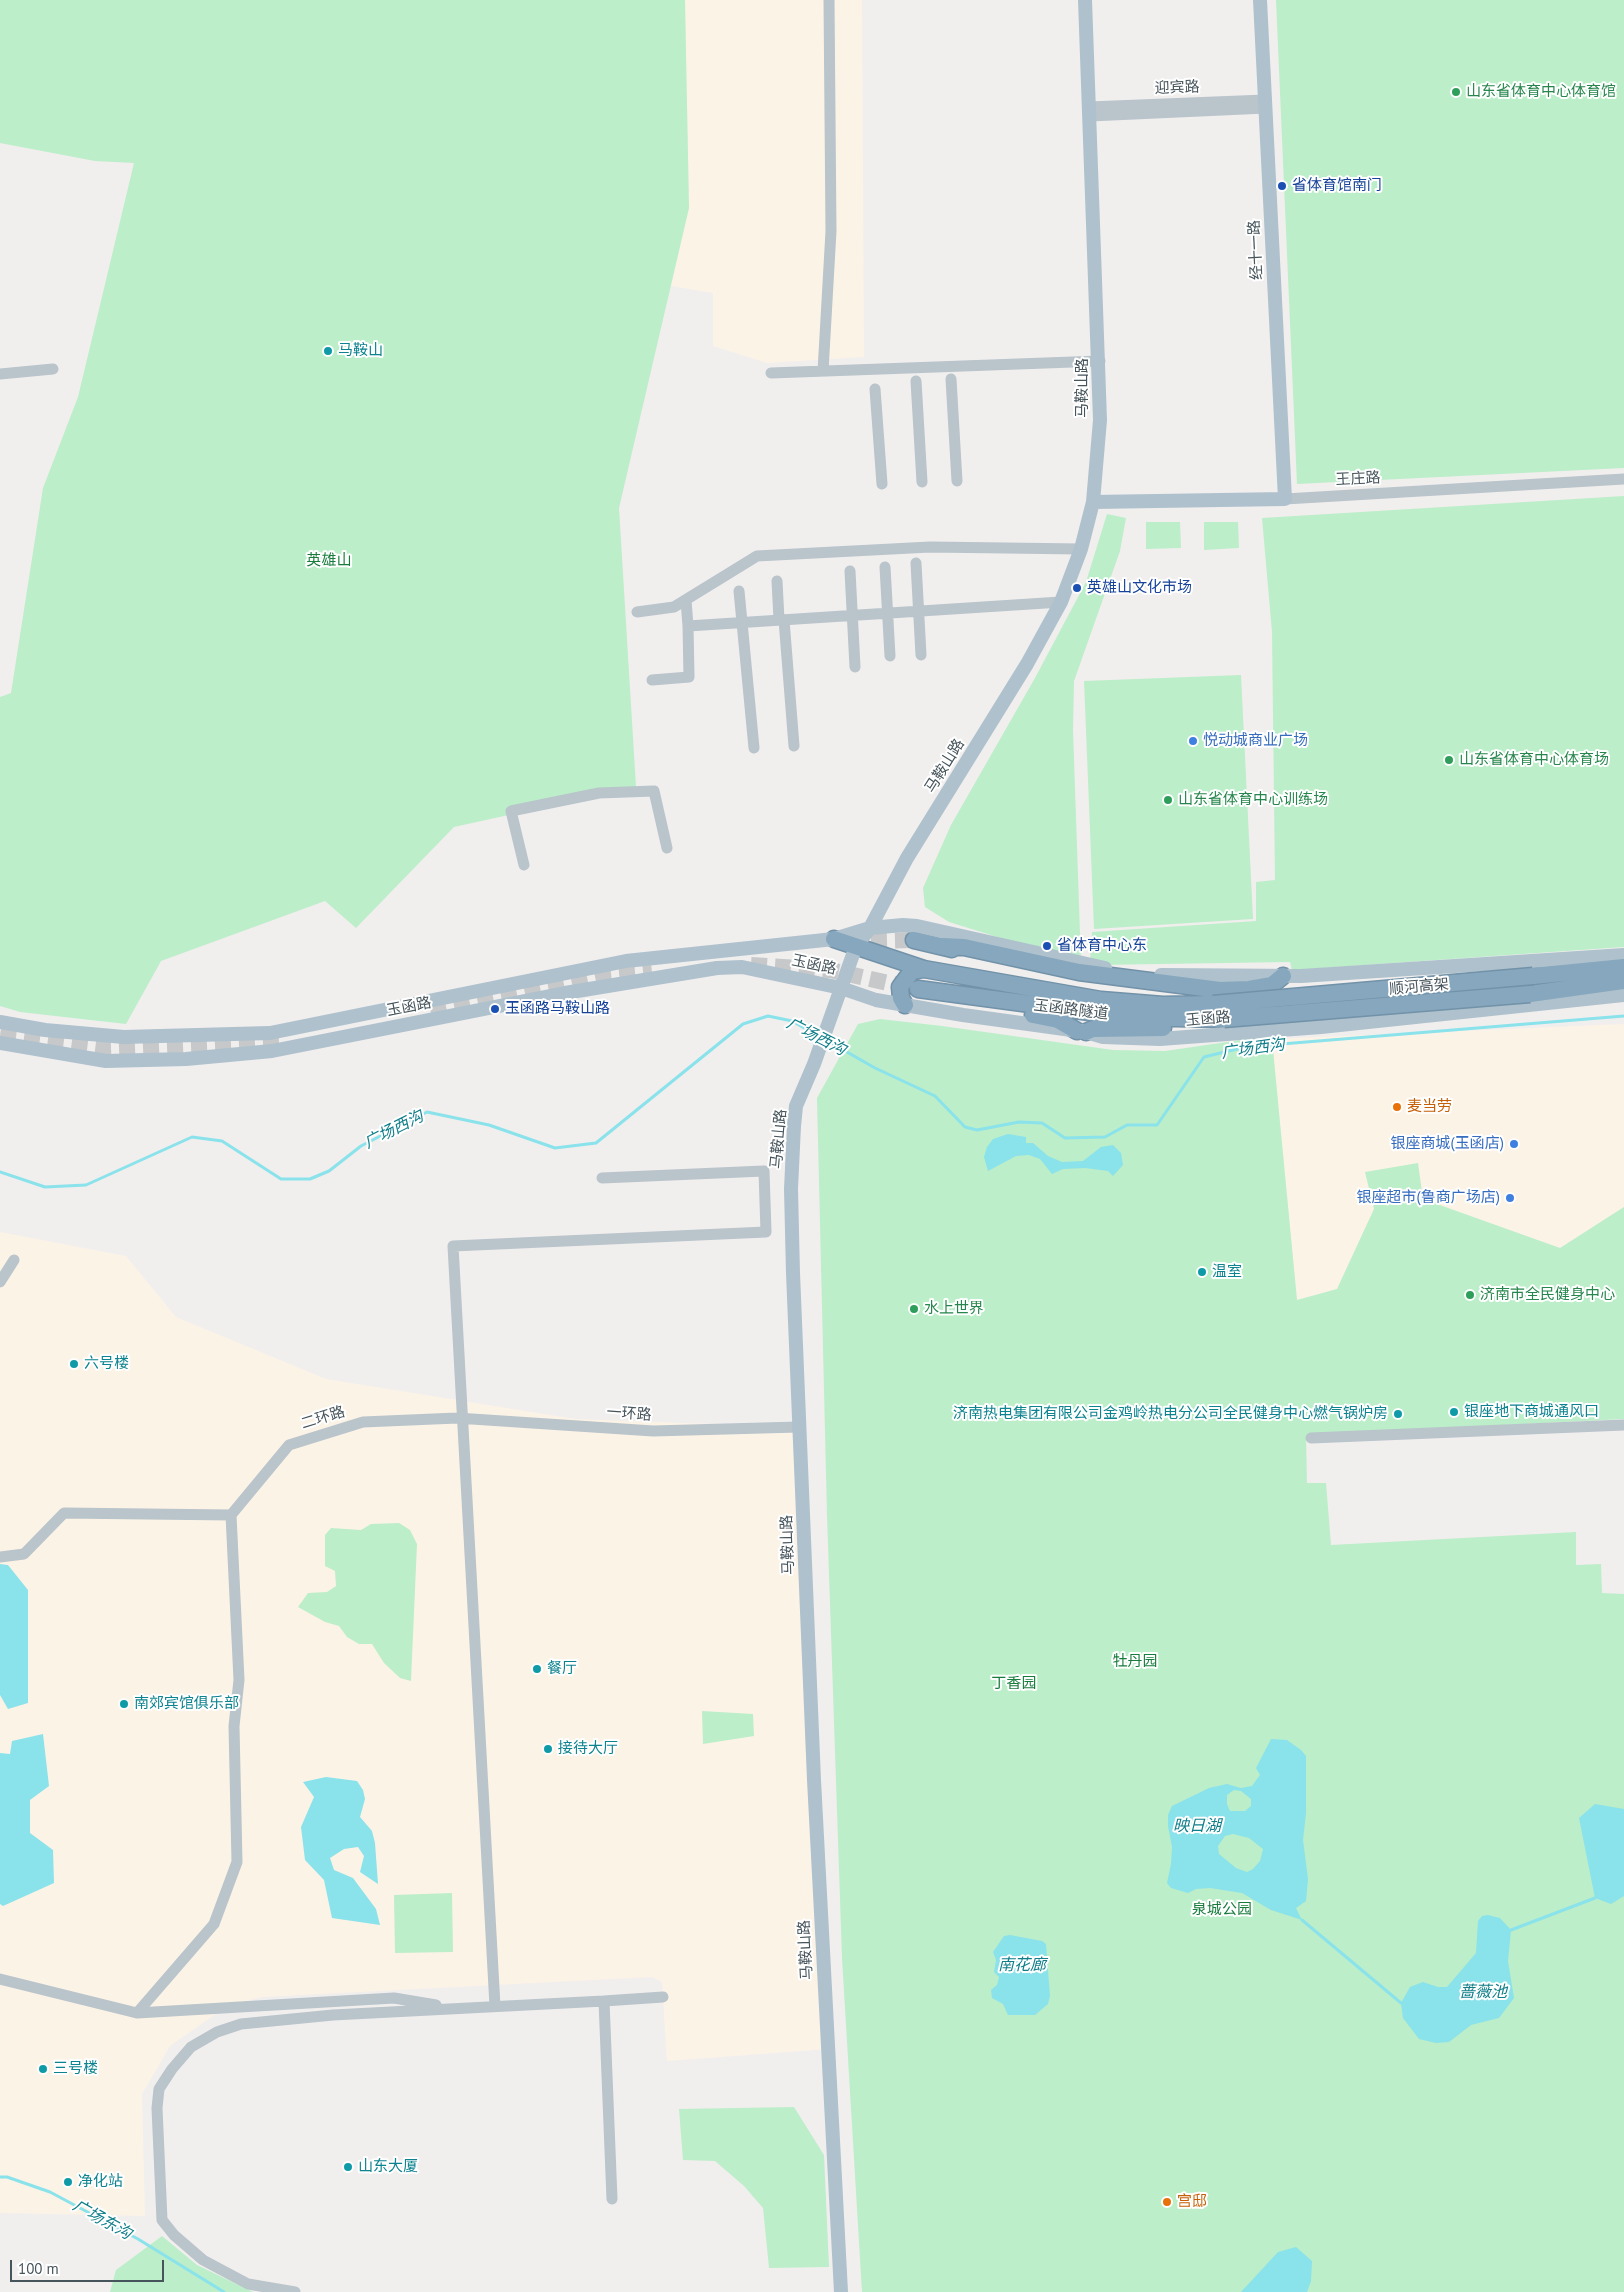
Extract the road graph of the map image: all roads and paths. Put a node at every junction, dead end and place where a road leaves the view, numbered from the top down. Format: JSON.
{"nodes":[{"id":1,"x":829,"y":0,"type":"edge"},
{"id":2,"x":1085,"y":0,"type":"edge"},
{"id":3,"x":1260,"y":0,"type":"edge"},
{"id":4,"x":1266,"y":104,"type":"junction"},
{"id":5,"x":1089,"y":112,"type":"junction"},
{"id":6,"x":1100,"y":361,"type":"junction"},
{"id":7,"x":53,"y":369,"type":"dead end"},
{"id":8,"x":824,"y":371,"type":"junction"},
{"id":9,"x":771,"y":373,"type":"dead end"},
{"id":10,"x":0,"y":374,"type":"edge"},
{"id":11,"x":951,"y":379,"type":"dead end"},
{"id":12,"x":916,"y":381,"type":"dead end"},
{"id":13,"x":874,"y":389,"type":"dead end"},
{"id":14,"x":1624,"y":480,"type":"edge"},
{"id":15,"x":957,"y":481,"type":"dead end"},
{"id":16,"x":922,"y":482,"type":"dead end"},
{"id":17,"x":882,"y":484,"type":"dead end"},
{"id":18,"x":1285,"y":499,"type":"junction"},
{"id":19,"x":1093,"y":502,"type":"junction"},
{"id":20,"x":1081,"y":549,"type":"junction"},
{"id":21,"x":916,"y":563,"type":"dead end"},
{"id":22,"x":885,"y":567,"type":"dead end"},
{"id":23,"x":850,"y":571,"type":"dead end"},
{"id":24,"x":777,"y":581,"type":"dead end"},
{"id":25,"x":739,"y":591,"type":"dead end"},
{"id":26,"x":686,"y":600,"type":"junction"},
{"id":27,"x":1062,"y":602,"type":"junction"},
{"id":28,"x":920,"y":611,"type":"junction"},
{"id":29,"x":637,"y":612,"type":"dead end"},
{"id":30,"x":887,"y":613,"type":"junction"},
{"id":31,"x":853,"y":615,"type":"junction"},
{"id":32,"x":782,"y":620,"type":"junction"},
{"id":33,"x":742,"y":622,"type":"junction"},
{"id":34,"x":688,"y":626,"type":"junction"},
{"id":35,"x":921,"y":654,"type":"dead end"},
{"id":36,"x":890,"y":656,"type":"dead end"},
{"id":37,"x":855,"y":667,"type":"dead end"},
{"id":38,"x":652,"y":680,"type":"dead end"},
{"id":39,"x":794,"y":746,"type":"dead end"},
{"id":40,"x":754,"y":748,"type":"dead end"},
{"id":41,"x":668,"y":848,"type":"dead end"},
{"id":42,"x":524,"y":865,"type":"dead end"},
{"id":43,"x":870,"y":928,"type":"junction"},
{"id":44,"x":834,"y":939,"type":"junction"},
{"id":45,"x":914,"y":940,"type":"tunnel mouth"},
{"id":46,"x":856,"y":946,"type":"junction"},
{"id":47,"x":941,"y":946,"type":"junction"},
{"id":48,"x":1624,"y":955,"type":"edge"},
{"id":49,"x":1624,"y":967,"type":"edge"},
{"id":50,"x":924,"y":969,"type":"junction"},
{"id":51,"x":1367,"y":971,"type":"junction"},
{"id":52,"x":1283,"y":976,"type":"junction"},
{"id":53,"x":1624,"y":981,"type":"edge"},
{"id":54,"x":841,"y":988,"type":"junction"},
{"id":55,"x":918,"y":989,"type":"tunnel mouth"},
{"id":56,"x":950,"y":995,"type":"junction"},
{"id":57,"x":1624,"y":995,"type":"edge"},
{"id":58,"x":1213,"y":1004,"type":"junction"},
{"id":59,"x":905,"y":1005,"type":"junction"},
{"id":60,"x":1224,"y":1019,"type":"junction"},
{"id":61,"x":0,"y":1022,"type":"edge"},
{"id":62,"x":1374,"y":1022,"type":"junction"},
{"id":63,"x":1081,"y":1031,"type":"junction"},
{"id":64,"x":0,"y":1043,"type":"edge"},
{"id":65,"x":602,"y":1178,"type":"dead end"},
{"id":66,"x":14,"y":1260,"type":"dead end"},
{"id":67,"x":0,"y":1282,"type":"edge"},
{"id":68,"x":460,"y":1418,"type":"junction"},
{"id":69,"x":1624,"y":1424,"type":"edge"},
{"id":70,"x":799,"y":1427,"type":"junction"},
{"id":71,"x":1311,"y":1438,"type":"dead end"},
{"id":72,"x":231,"y":1515,"type":"junction"},
{"id":73,"x":0,"y":1557,"type":"edge"},
{"id":74,"x":0,"y":1979,"type":"edge"},
{"id":75,"x":663,"y":1997,"type":"dead end"},
{"id":76,"x":604,"y":2001,"type":"junction"},
{"id":77,"x":495,"y":2006,"type":"junction"},
{"id":78,"x":458,"y":2008,"type":"junction"},
{"id":79,"x":137,"y":2013,"type":"junction"},
{"id":80,"x":612,"y":2199,"type":"dead end"},
{"id":81,"x":295,"y":2292,"type":"edge"},
{"id":82,"x":841,"y":2292,"type":"edge"}],
"edges":[{"from":1,"to":8,"type":"street"},
{"from":2,"to":5,"type":"main road","name":"马鞍山路"},
{"from":3,"to":4,"type":"main road","name":"经十一路"},
{"from":4,"to":5,"type":"street","name":"迎宾路"},
{"from":4,"to":18,"type":"main road","name":"经十一路"},
{"from":5,"to":6,"type":"main road","name":"马鞍山路"},
{"from":6,"to":8,"type":"street"},
{"from":6,"to":19,"type":"main road","name":"马鞍山路"},
{"from":7,"to":10,"type":"street"},
{"from":8,"to":9,"type":"street"},
{"from":11,"to":15,"type":"street"},
{"from":12,"to":16,"type":"street"},
{"from":13,"to":17,"type":"street"},
{"from":14,"to":18,"type":"street","name":"王庄路"},
{"from":18,"to":19,"type":"main road","name":"王庄路"},
{"from":19,"to":20,"type":"main road","name":"马鞍山路"},
{"from":20,"to":26,"type":"street"},
{"from":20,"to":27,"type":"main road","name":"马鞍山路"},
{"from":21,"to":28,"type":"street"},
{"from":22,"to":30,"type":"street"},
{"from":23,"to":31,"type":"street"},
{"from":24,"to":32,"type":"street"},
{"from":25,"to":33,"type":"street"},
{"from":26,"to":29,"type":"street"},
{"from":26,"to":34,"type":"street"},
{"from":27,"to":28,"type":"street"},
{"from":27,"to":43,"type":"main road","name":"马鞍山路"},
{"from":28,"to":30,"type":"street"},
{"from":28,"to":35,"type":"street"},
{"from":30,"to":31,"type":"street"},
{"from":30,"to":36,"type":"street"},
{"from":31,"to":32,"type":"street"},
{"from":31,"to":37,"type":"street"},
{"from":32,"to":33,"type":"street"},
{"from":32,"to":39,"type":"street"},
{"from":33,"to":34,"type":"street"},
{"from":33,"to":40,"type":"street"},
{"from":34,"to":38,"type":"street"},
{"from":41,"to":42,"type":"street"},
{"from":43,"to":44,"type":"main road","name":"玉函路"},
{"from":43,"to":46,"type":"main road","name":"马鞍山路"},
{"from":43,"to":52,"type":"main road","name":"玉函路"},
{"from":44,"to":46,"type":"highway"},
{"from":44,"to":61,"type":"main road","name":"玉函路"},
{"from":45,"to":47,"type":"highway","name":"玉函路隧道"},
{"from":46,"to":50,"type":"highway"},
{"from":46,"to":54,"type":"main road","name":"马鞍山路"},
{"from":47,"to":52,"type":"highway"},
{"from":47,"to":58,"type":"highway","name":"玉函路隧道"},
{"from":48,"to":51,"type":"main road","name":"玉函路"},
{"from":49,"to":58,"type":"highway","name":"顺河高架","bridge":true},
{"from":50,"to":58,"type":"highway"},
{"from":50,"to":59,"type":"highway"},
{"from":51,"to":52,"type":"main road","name":"玉函路"},
{"from":51,"to":62,"type":"main road"},
{"from":53,"to":60,"type":"highway","name":"顺河高架","bridge":true},
{"from":54,"to":59,"type":"main road","name":"玉函路"},
{"from":54,"to":64,"type":"main road","name":"玉函路"},
{"from":54,"to":70,"type":"main road","name":"马鞍山路"},
{"from":55,"to":56,"type":"highway","name":"玉函路隧道"},
{"from":56,"to":60,"type":"highway","name":"玉函路隧道"},
{"from":56,"to":63,"type":"highway"},
{"from":57,"to":62,"type":"main road","name":"玉函路"},
{"from":59,"to":63,"type":"main road","name":"玉函路"},
{"from":60,"to":63,"type":"highway"},
{"from":62,"to":63,"type":"main road","name":"玉函路"},
{"from":65,"to":68,"type":"street"},
{"from":66,"to":67,"type":"street"},
{"from":68,"to":70,"type":"street","name":"一环路"},
{"from":68,"to":72,"type":"street","name":"二环路"},
{"from":68,"to":77,"type":"street"},
{"from":69,"to":71,"type":"street"},
{"from":70,"to":82,"type":"main road","name":"马鞍山路"},
{"from":72,"to":73,"type":"street"},
{"from":72,"to":79,"type":"street"},
{"from":74,"to":79,"type":"street"},
{"from":75,"to":76,"type":"street"},
{"from":76,"to":77,"type":"street"},
{"from":76,"to":80,"type":"street"},
{"from":77,"to":78,"type":"street"},
{"from":78,"to":79,"type":"street"},
{"from":78,"to":81,"type":"street"}]}
